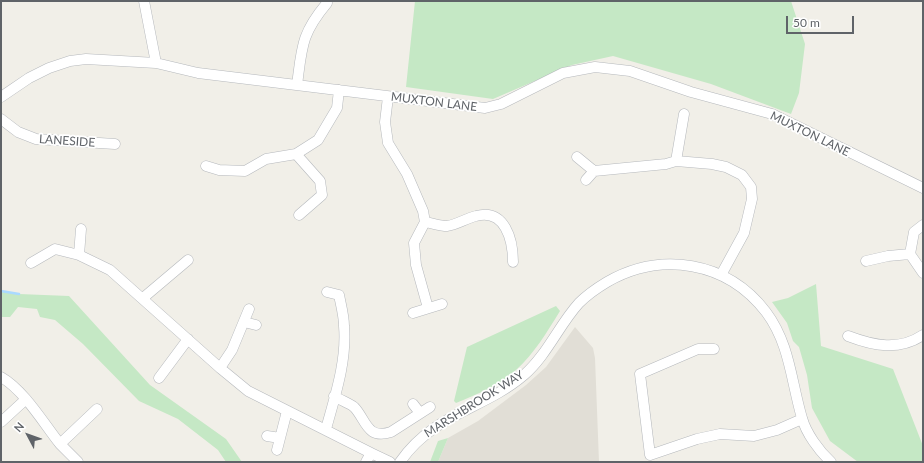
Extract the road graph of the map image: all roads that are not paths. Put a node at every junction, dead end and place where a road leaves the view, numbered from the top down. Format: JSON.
{"nodes":[{"id":1,"x":144,"y":1,"type":"edge"},
{"id":2,"x":330,"y":2,"type":"edge"},
{"id":3,"x":156,"y":63,"type":"junction"},
{"id":4,"x":297,"y":85,"type":"junction"},
{"id":5,"x":339,"y":90,"type":"junction"},
{"id":6,"x":1,"y":97,"type":"edge"},
{"id":7,"x":388,"y":97,"type":"junction"},
{"id":8,"x":684,"y":114,"type":"dead end"},
{"id":9,"x":1,"y":119,"type":"edge"},
{"id":10,"x":115,"y":144,"type":"dead end"},
{"id":11,"x":296,"y":154,"type":"junction"},
{"id":12,"x":577,"y":157,"type":"dead end"},
{"id":13,"x":676,"y":161,"type":"junction"},
{"id":14,"x":206,"y":166,"type":"dead end"},
{"id":15,"x":594,"y":171,"type":"junction"},
{"id":16,"x":586,"y":180,"type":"dead end"},
{"id":17,"x":923,"y":188,"type":"edge"},
{"id":18,"x":299,"y":215,"type":"dead end"},
{"id":19,"x":425,"y":222,"type":"junction"},
{"id":20,"x":923,"y":225,"type":"edge"},
{"id":21,"x":81,"y":229,"type":"dead end"},
{"id":22,"x":910,"y":254,"type":"junction"},
{"id":23,"x":79,"y":255,"type":"junction"},
{"id":24,"x":188,"y":260,"type":"dead end"},
{"id":25,"x":866,"y":261,"type":"dead end"},
{"id":26,"x":512,"y":262,"type":"dead end"},
{"id":27,"x":31,"y":263,"type":"dead end"},
{"id":28,"x":923,"y":273,"type":"edge"},
{"id":29,"x":721,"y":275,"type":"junction"},
{"id":30,"x":327,"y":292,"type":"dead end"},
{"id":31,"x":143,"y":298,"type":"junction"},
{"id":32,"x":442,"y":304,"type":"dead end"},
{"id":33,"x":428,"y":308,"type":"junction"},
{"id":34,"x":249,"y":309,"type":"dead end"},
{"id":35,"x":413,"y":313,"type":"dead end"},
{"id":36,"x":244,"y":322,"type":"junction"},
{"id":37,"x":256,"y":325,"type":"dead end"},
{"id":38,"x":848,"y":336,"type":"dead end"},
{"id":39,"x":923,"y":336,"type":"edge"},
{"id":40,"x":188,"y":339,"type":"junction"},
{"id":41,"x":714,"y":349,"type":"dead end"},
{"id":42,"x":220,"y":368,"type":"junction"},
{"id":43,"x":1,"y":377,"type":"edge"},
{"id":44,"x":159,"y":378,"type":"dead end"},
{"id":45,"x":334,"y":396,"type":"junction"},
{"id":46,"x":25,"y":400,"type":"junction"},
{"id":47,"x":413,"y":404,"type":"dead end"},
{"id":48,"x":430,"y":407,"type":"dead end"},
{"id":49,"x":97,"y":409,"type":"dead end"},
{"id":50,"x":287,"y":411,"type":"junction"},
{"id":51,"x":420,"y":413,"type":"junction"},
{"id":52,"x":802,"y":419,"type":"junction"},
{"id":53,"x":1,"y":422,"type":"edge"},
{"id":54,"x":326,"y":429,"type":"junction"},
{"id":55,"x":267,"y":436,"type":"dead end"},
{"id":56,"x":280,"y":438,"type":"junction"},
{"id":57,"x":60,"y":444,"type":"junction"},
{"id":58,"x":278,"y":450,"type":"dead end"},
{"id":59,"x":369,"y":458,"type":"edge"},
{"id":60,"x":650,"y":458,"type":"edge"},
{"id":61,"x":78,"y":462,"type":"edge"},
{"id":62,"x":390,"y":462,"type":"edge"},
{"id":63,"x":400,"y":462,"type":"edge"},
{"id":64,"x":831,"y":462,"type":"edge"}],
"edges":[{"from":1,"to":3,"type":"street"},
{"from":2,"to":4,"type":"street"},
{"from":3,"to":4,"type":"street","name":"MUXTON LANE"},
{"from":3,"to":6,"type":"street","name":"MUXTON LANE"},
{"from":4,"to":5,"type":"street","name":"MUXTON LANE"},
{"from":5,"to":7,"type":"street","name":"MUXTON LANE"},
{"from":5,"to":11,"type":"street"},
{"from":7,"to":17,"type":"street","name":"MUXTON LANE"},
{"from":7,"to":19,"type":"street"},
{"from":8,"to":13,"type":"street"},
{"from":9,"to":10,"type":"street","name":"LANESIDE"},
{"from":11,"to":14,"type":"street"},
{"from":11,"to":18,"type":"street"},
{"from":12,"to":15,"type":"street"},
{"from":13,"to":15,"type":"street"},
{"from":13,"to":29,"type":"street"},
{"from":15,"to":16,"type":"street"},
{"from":19,"to":26,"type":"street"},
{"from":19,"to":33,"type":"street"},
{"from":20,"to":22,"type":"street"},
{"from":21,"to":23,"type":"street"},
{"from":22,"to":25,"type":"street"},
{"from":22,"to":28,"type":"street"},
{"from":23,"to":27,"type":"street"},
{"from":23,"to":31,"type":"street"},
{"from":24,"to":31,"type":"street"},
{"from":29,"to":52,"type":"street","name":"MARSHBROOK WAY"},
{"from":29,"to":63,"type":"street","name":"MARSHBROOK WAY"},
{"from":30,"to":45,"type":"street"},
{"from":31,"to":40,"type":"street"},
{"from":32,"to":33,"type":"street"},
{"from":33,"to":35,"type":"street"},
{"from":34,"to":36,"type":"street"},
{"from":36,"to":37,"type":"street"},
{"from":36,"to":42,"type":"street"},
{"from":38,"to":39,"type":"street"},
{"from":40,"to":42,"type":"street"},
{"from":40,"to":44,"type":"street"},
{"from":41,"to":60,"type":"street"},
{"from":42,"to":50,"type":"street"},
{"from":43,"to":46,"type":"street"},
{"from":45,"to":51,"type":"street"},
{"from":45,"to":54,"type":"street"},
{"from":46,"to":53,"type":"street"},
{"from":46,"to":57,"type":"street"},
{"from":47,"to":51,"type":"street"},
{"from":48,"to":51,"type":"street"},
{"from":49,"to":57,"type":"street"},
{"from":50,"to":54,"type":"street"},
{"from":50,"to":56,"type":"street"},
{"from":52,"to":60,"type":"street"},
{"from":52,"to":64,"type":"street","name":"MARSHBROOK WAY"},
{"from":54,"to":59,"type":"street"},
{"from":55,"to":56,"type":"street"},
{"from":56,"to":58,"type":"street"},
{"from":57,"to":61,"type":"street"},
{"from":59,"to":62,"type":"street"}]}
